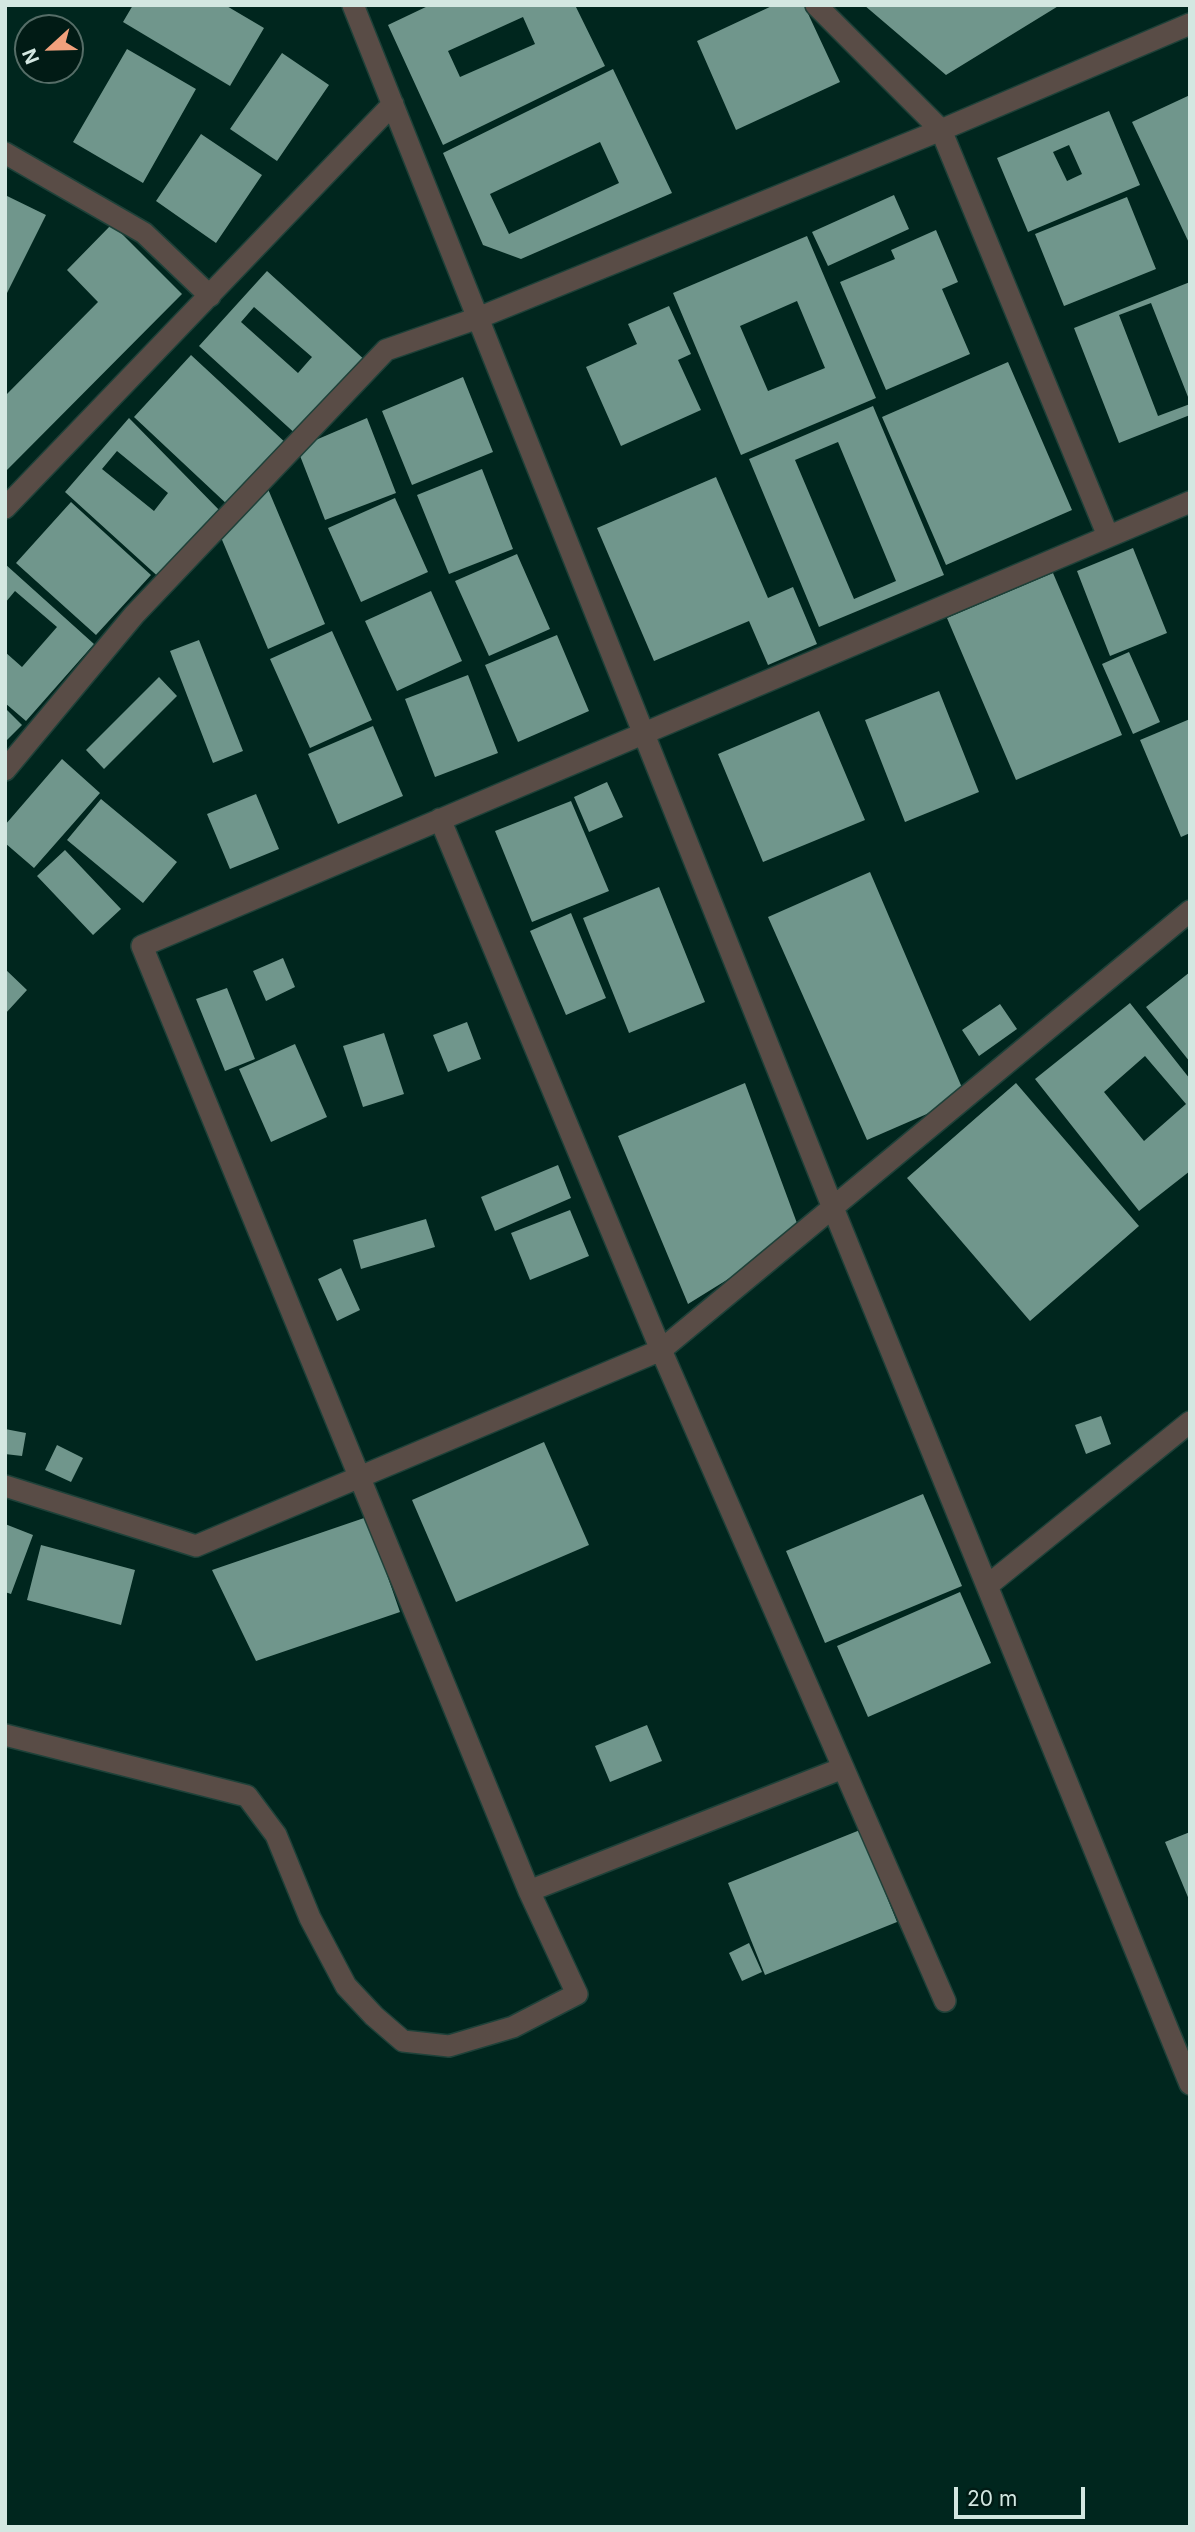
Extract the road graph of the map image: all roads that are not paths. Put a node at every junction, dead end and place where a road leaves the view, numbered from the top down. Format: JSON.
{"nodes":[{"id":1,"x":354,"y":5,"type":"edge"},
{"id":2,"x":816,"y":5,"type":"edge"},
{"id":3,"x":1190,"y":24,"type":"edge"},
{"id":4,"x":393,"y":104,"type":"junction"},
{"id":5,"x":941,"y":130,"type":"junction"},
{"id":6,"x":5,"y":153,"type":"edge"},
{"id":7,"x":210,"y":296,"type":"junction"},
{"id":8,"x":478,"y":318,"type":"junction"},
{"id":9,"x":1190,"y":502,"type":"edge"},
{"id":10,"x":5,"y":508,"type":"edge"},
{"id":11,"x":1108,"y":536,"type":"junction"},
{"id":12,"x":644,"y":733,"type":"junction"},
{"id":13,"x":5,"y":770,"type":"edge"},
{"id":14,"x":440,"y":819,"type":"junction"},
{"id":15,"x":1190,"y":911,"type":"edge"},
{"id":16,"x":833,"y":1208,"type":"junction"},
{"id":17,"x":661,"y":1350,"type":"junction"},
{"id":18,"x":1190,"y":1422,"type":"edge"},
{"id":19,"x":360,"y":1477,"type":"junction"},
{"id":20,"x":5,"y":1486,"type":"edge"},
{"id":21,"x":987,"y":1586,"type":"junction"},
{"id":22,"x":5,"y":1735,"type":"edge"},
{"id":23,"x":843,"y":1768,"type":"junction"},
{"id":24,"x":529,"y":1891,"type":"junction"},
{"id":25,"x":945,"y":2001,"type":"dead end"},
{"id":26,"x":1190,"y":2084,"type":"edge"}],
"edges":[{"from":1,"to":4,"type":"street"},
{"from":2,"to":5,"type":"street"},
{"from":3,"to":5,"type":"street"},
{"from":4,"to":7,"type":"street"},
{"from":4,"to":8,"type":"street"},
{"from":5,"to":8,"type":"street"},
{"from":5,"to":11,"type":"street"},
{"from":6,"to":7,"type":"street"},
{"from":7,"to":10,"type":"street"},
{"from":8,"to":12,"type":"street"},
{"from":8,"to":13,"type":"street"},
{"from":9,"to":11,"type":"street"},
{"from":11,"to":12,"type":"street"},
{"from":12,"to":14,"type":"street"},
{"from":12,"to":16,"type":"street"},
{"from":14,"to":17,"type":"street"},
{"from":14,"to":19,"type":"street"},
{"from":15,"to":16,"type":"street"},
{"from":16,"to":17,"type":"street"},
{"from":16,"to":21,"type":"street"},
{"from":17,"to":19,"type":"street"},
{"from":17,"to":23,"type":"street"},
{"from":18,"to":21,"type":"street"},
{"from":19,"to":20,"type":"street"},
{"from":19,"to":24,"type":"street"},
{"from":21,"to":26,"type":"street"},
{"from":22,"to":24,"type":"street"},
{"from":23,"to":24,"type":"street"},
{"from":23,"to":25,"type":"street"}]}
